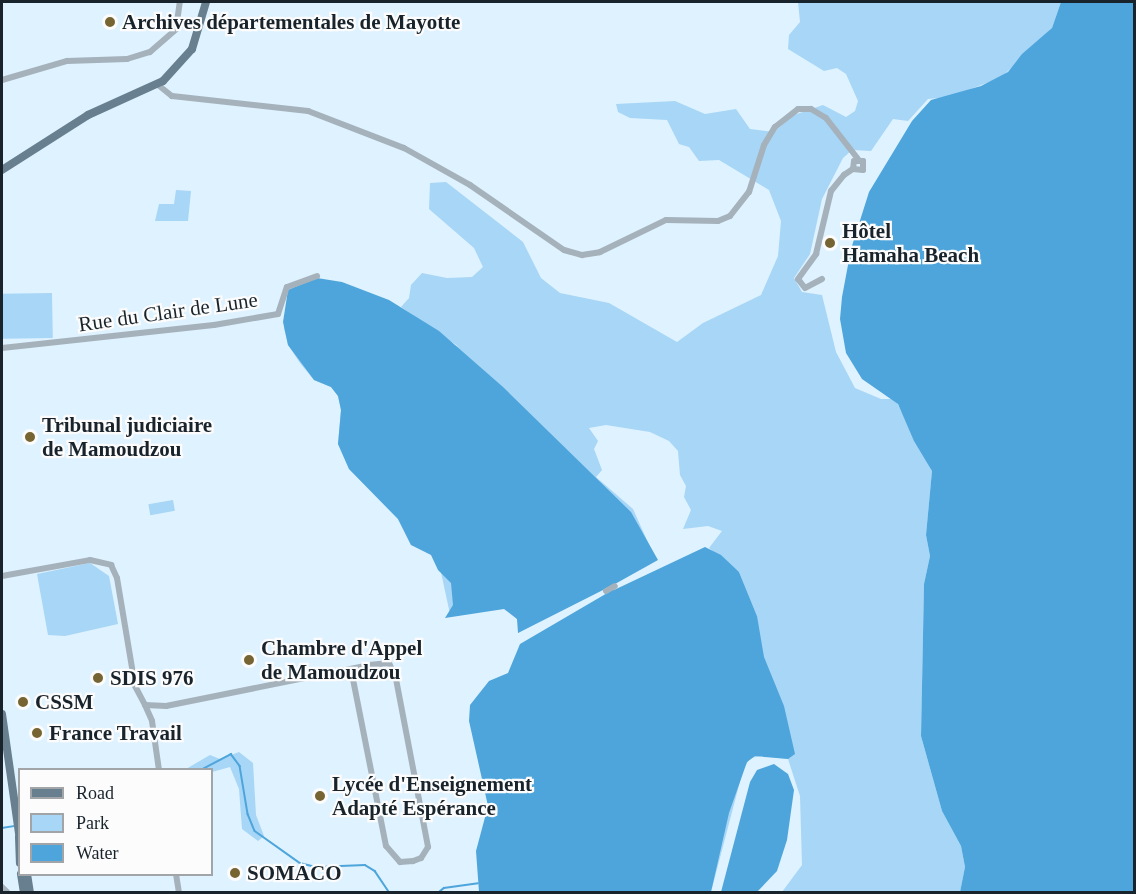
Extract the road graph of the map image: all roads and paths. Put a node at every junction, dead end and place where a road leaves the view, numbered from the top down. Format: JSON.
{"nodes":[{"id":1,"x":180,"y":2,"type":"edge"},
{"id":2,"x":206,"y":2,"type":"edge"},
{"id":3,"x":2,"y":80,"type":"edge"},
{"id":4,"x":157,"y":84,"type":"junction"},
{"id":5,"x":858,"y":159,"type":"junction"},
{"id":6,"x":853,"y":169,"type":"junction"},
{"id":7,"x":2,"y":170,"type":"edge"},
{"id":8,"x":317,"y":276,"type":"dead end"},
{"id":9,"x":822,"y":279,"type":"dead end"},
{"id":10,"x":2,"y":348,"type":"edge"},
{"id":11,"x":2,"y":576,"type":"edge"},
{"id":12,"x":615,"y":586,"type":"dead end"},
{"id":13,"x":606,"y":591,"type":"dead end"},
{"id":14,"x":351,"y":670,"type":"junction"},
{"id":15,"x":145,"y":705,"type":"junction"},
{"id":16,"x":2,"y":714,"type":"edge"},
{"id":17,"x":2,"y":751,"type":"edge"},
{"id":18,"x":159,"y":768,"type":"edge"},
{"id":19,"x":9,"y":784,"type":"junction"},
{"id":20,"x":18,"y":830,"type":"edge"},
{"id":21,"x":22,"y":876,"type":"edge"},
{"id":22,"x":27,"y":876,"type":"edge"},
{"id":23,"x":176,"y":876,"type":"edge"},
{"id":24,"x":2,"y":887,"type":"edge"},
{"id":25,"x":7,"y":892,"type":"edge"},
{"id":26,"x":26,"y":892,"type":"edge"},
{"id":27,"x":179,"y":892,"type":"edge"}],
"edges":[{"from":1,"to":3,"type":"street"},
{"from":2,"to":4,"type":"main road"},
{"from":4,"to":5,"type":"street"},
{"from":4,"to":7,"type":"main road"},
{"from":5,"to":6,"type":"street"},
{"from":5,"to":6,"type":"street"},
{"from":6,"to":9,"type":"street"},
{"from":8,"to":10,"type":"street","name":"Rue du Clair de Lune"},
{"from":11,"to":15,"type":"street"},
{"from":12,"to":13,"type":"street"},
{"from":14,"to":14,"type":"street"},
{"from":14,"to":15,"type":"street"},
{"from":15,"to":18,"type":"street"},
{"from":16,"to":19,"type":"main road"},
{"from":17,"to":19,"type":"main road"},
{"from":19,"to":20,"type":"main road"},
{"from":21,"to":26,"type":"main road"},
{"from":22,"to":26,"type":"main road"},
{"from":23,"to":27,"type":"street"},
{"from":24,"to":25,"type":"street"}]}
